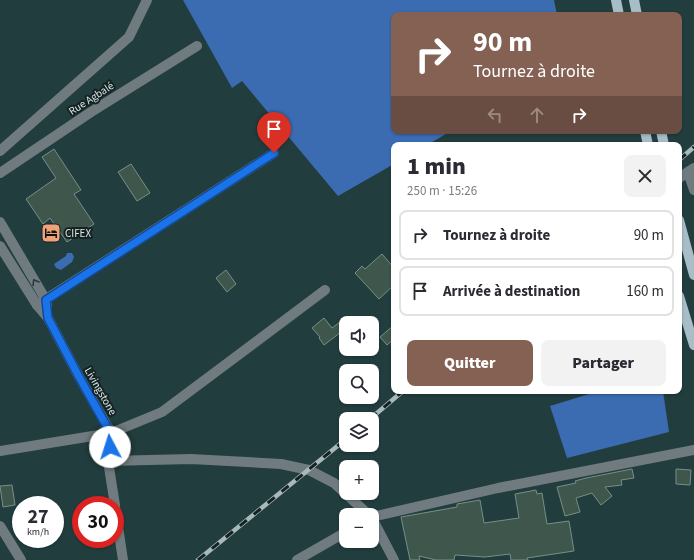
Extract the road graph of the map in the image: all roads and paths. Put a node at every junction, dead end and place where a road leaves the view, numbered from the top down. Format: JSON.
{"nodes":[{"id":1,"x":147,"y":0,"type":"edge"},
{"id":2,"x":616,"y":0,"type":"edge"},
{"id":3,"x":634,"y":0,"type":"edge"},
{"id":4,"x":618,"y":12,"type":"edge"},
{"id":5,"x":636,"y":12,"type":"edge"},
{"id":6,"x":197,"y":46,"type":"dead end"},
{"id":7,"x":0,"y":151,"type":"edge"},
{"id":8,"x":274,"y":153,"type":"dead end"},
{"id":9,"x":691,"y":170,"type":"edge"},
{"id":10,"x":0,"y":174,"type":"edge"},
{"id":11,"x":682,"y":176,"type":"edge"},
{"id":12,"x":694,"y":190,"type":"edge"},
{"id":13,"x":0,"y":222,"type":"edge"},
{"id":14,"x":682,"y":231,"type":"edge"},
{"id":15,"x":0,"y":246,"type":"edge"},
{"id":16,"x":694,"y":275,"type":"edge"},
{"id":17,"x":325,"y":290,"type":"dead end"},
{"id":18,"x":46,"y":300,"type":"junction"},
{"id":19,"x":682,"y":304,"type":"edge"},
{"id":20,"x":37,"y":305,"type":"junction"},
{"id":21,"x":48,"y":318,"type":"junction"},
{"id":22,"x":691,"y":328,"type":"edge"},
{"id":23,"x":694,"y":345,"type":"edge"},
{"id":24,"x":111,"y":434,"type":"junction"},
{"id":25,"x":694,"y":450,"type":"edge"},
{"id":26,"x":0,"y":451,"type":"edge"},
{"id":27,"x":108,"y":461,"type":"junction"},
{"id":28,"x":113,"y":496,"type":"edge"},
{"id":29,"x":361,"y":508,"type":"edge"},
{"id":30,"x":379,"y":516,"type":"edge"},
{"id":31,"x":0,"y":526,"type":"edge"},
{"id":32,"x":379,"y":531,"type":"edge"},
{"id":33,"x":339,"y":536,"type":"edge"},
{"id":34,"x":121,"y":548,"type":"edge"},
{"id":35,"x":21,"y":560,"type":"edge"},
{"id":36,"x":123,"y":560,"type":"edge"},
{"id":37,"x":297,"y":560,"type":"edge"},
{"id":38,"x":394,"y":560,"type":"edge"}],
"edges":[{"from":1,"to":7,"type":"street","name":"Rue Agbalé"},
{"from":2,"to":4,"type":"main road"},
{"from":3,"to":5,"type":"main road"},
{"from":6,"to":10,"type":"street","name":"Rue Agbalé"},
{"from":8,"to":18,"type":"street"},
{"from":9,"to":11,"type":"street"},
{"from":9,"to":12,"type":"street"},
{"from":18,"to":13,"type":"street","name":"Livingstone","one_way":true},
{"from":14,"to":16,"type":"main road"},
{"from":15,"to":20,"type":"street","name":"Livingstone"},
{"from":17,"to":24,"type":"street"},
{"from":18,"to":20,"type":"street"},
{"from":18,"to":21,"type":"street","name":"Livingstone"},
{"from":19,"to":22,"type":"main road"},
{"from":20,"to":21,"type":"street","name":"Livingstone"},
{"from":21,"to":24,"type":"street","name":"Livingstone"},
{"from":22,"to":23,"type":"main road"},
{"from":24,"to":26,"type":"street"},
{"from":24,"to":27,"type":"street"},
{"from":25,"to":30,"type":"street"},
{"from":27,"to":28,"type":"street"},
{"from":27,"to":29,"type":"street"},
{"from":31,"to":35,"type":"street"},
{"from":32,"to":38,"type":"street"},
{"from":33,"to":37,"type":"street"},
{"from":34,"to":36,"type":"street"}]}
